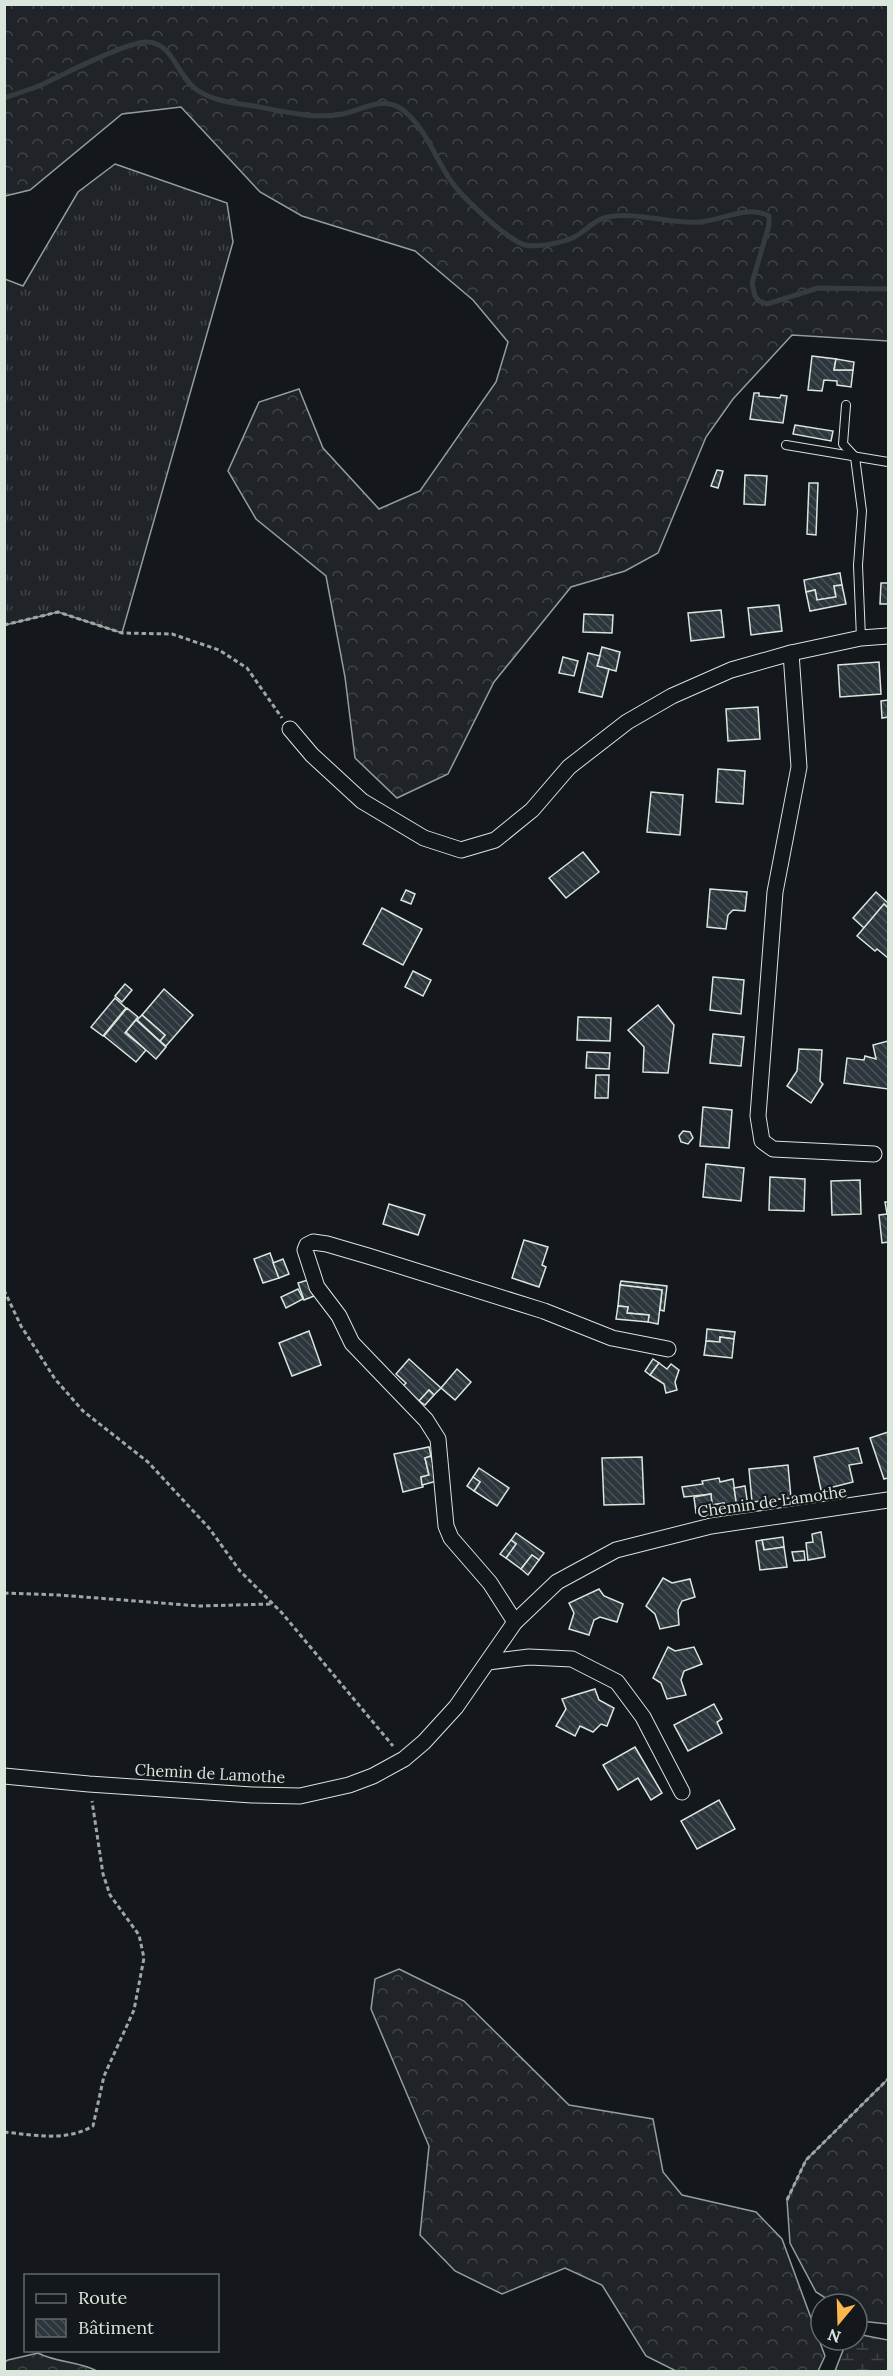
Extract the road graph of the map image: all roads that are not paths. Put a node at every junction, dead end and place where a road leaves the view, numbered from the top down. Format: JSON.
{"nodes":[{"id":1,"x":846,"y":405,"type":"dead end"},
{"id":2,"x":786,"y":445,"type":"dead end"},
{"id":3,"x":855,"y":457,"type":"junction"},
{"id":4,"x":888,"y":462,"type":"edge"},
{"id":5,"x":888,"y":636,"type":"edge"},
{"id":6,"x":861,"y":638,"type":"junction"},
{"id":7,"x":791,"y":653,"type":"junction"},
{"id":8,"x":290,"y":729,"type":"road end"},
{"id":9,"x":874,"y":1154,"type":"dead end"},
{"id":10,"x":668,"y":1349,"type":"dead end"},
{"id":11,"x":888,"y":1500,"type":"edge"},
{"id":12,"x":515,"y":1622,"type":"junction"},
{"id":13,"x":488,"y":1662,"type":"junction"},
{"id":14,"x":4,"y":1776,"type":"edge"},
{"id":15,"x":682,"y":1792,"type":"dead end"}],
"edges":[{"from":1,"to":3,"type":"lane"},
{"from":2,"to":3,"type":"lane"},
{"from":3,"to":4,"type":"lane"},
{"from":3,"to":6,"type":"lane"},
{"from":5,"to":6,"type":"street"},
{"from":6,"to":7,"type":"street"},
{"from":7,"to":8,"type":"street"},
{"from":7,"to":9,"type":"street"},
{"from":10,"to":12,"type":"street"},
{"from":11,"to":12,"type":"street","name":"Chemin de Lamothe"},
{"from":12,"to":13,"type":"street","name":"Chemin de Lamothe"},
{"from":13,"to":14,"type":"street","name":"Chemin de Lamothe"},
{"from":13,"to":15,"type":"street"}]}
